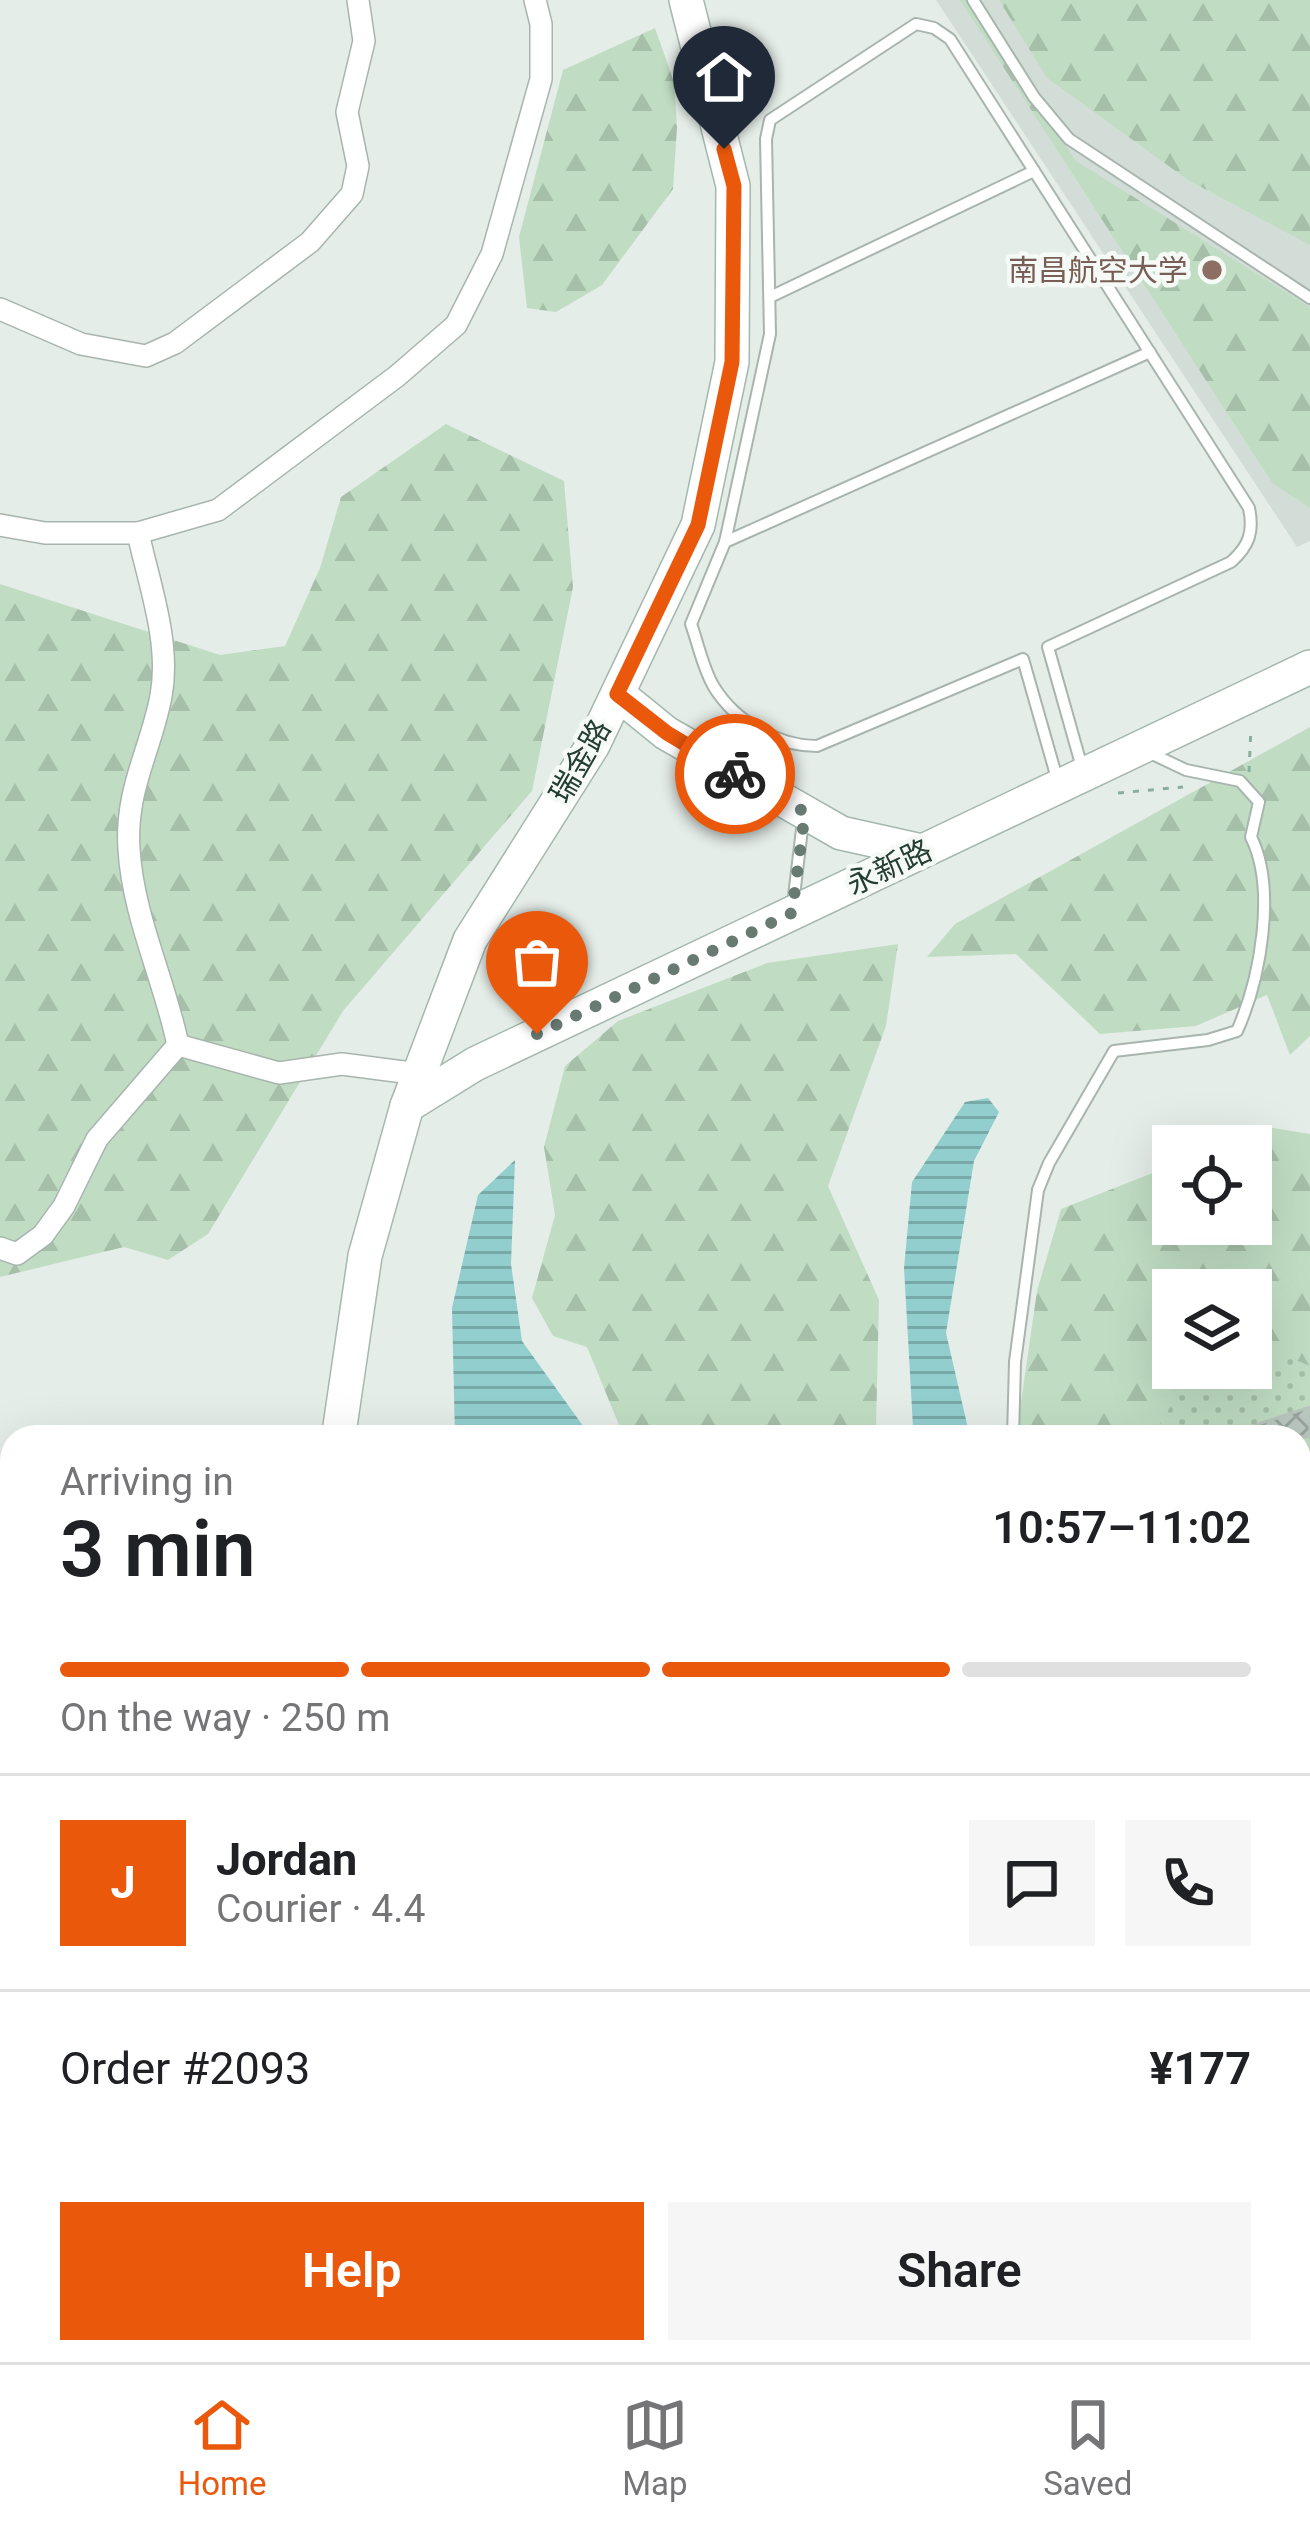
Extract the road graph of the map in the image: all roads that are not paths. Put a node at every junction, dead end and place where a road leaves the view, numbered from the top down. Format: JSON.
{"nodes":[{"id":1,"x":358,"y":0,"type":"edge"},
{"id":2,"x":535,"y":0,"type":"edge"},
{"id":3,"x":686,"y":0,"type":"edge"},
{"id":4,"x":973,"y":0,"type":"edge"},
{"id":5,"x":1034,"y":171,"type":"junction"},
{"id":6,"x":770,"y":296,"type":"junction"},
{"id":7,"x":1310,"y":298,"type":"edge"},
{"id":8,"x":0,"y":309,"type":"edge"},
{"id":9,"x":1150,"y":352,"type":"junction"},
{"id":10,"x":0,"y":526,"type":"edge"},
{"id":11,"x":138,"y":532,"type":"junction"},
{"id":12,"x":725,"y":542,"type":"junction"},
{"id":13,"x":1048,"y":647,"type":"junction"},
{"id":14,"x":1023,"y":658,"type":"junction"},
{"id":15,"x":1310,"y":667,"type":"edge"},
{"id":16,"x":617,"y":694,"type":"junction"},
{"id":17,"x":1140,"y":748,"type":"junction"},
{"id":18,"x":1071,"y":780,"type":"junction"},
{"id":19,"x":805,"y":812,"type":"junction"},
{"id":20,"x":922,"y":851,"type":"junction"},
{"id":21,"x":792,"y":913,"type":"junction"},
{"id":22,"x":178,"y":1045,"type":"junction"},
{"id":23,"x":413,"y":1090,"type":"junction"},
{"id":24,"x":0,"y":1248,"type":"edge"},
{"id":25,"x":340,"y":1425,"type":"edge"},
{"id":26,"x":1013,"y":1425,"type":"edge"}],
"edges":[{"from":1,"to":8,"type":"street"},
{"from":2,"to":11,"type":"street"},
{"from":3,"to":16,"type":"street","name":"瑞金路"},
{"from":4,"to":7,"type":"lane"},
{"from":5,"to":6,"type":"lane"},
{"from":5,"to":6,"type":"lane"},
{"from":5,"to":9,"type":"lane"},
{"from":6,"to":12,"type":"lane"},
{"from":9,"to":12,"type":"lane"},
{"from":9,"to":13,"type":"lane"},
{"from":10,"to":11,"type":"street"},
{"from":11,"to":22,"type":"street"},
{"from":12,"to":14,"type":"lane"},
{"from":13,"to":14,"type":"lane"},
{"from":13,"to":18,"type":"lane"},
{"from":14,"to":18,"type":"lane"},
{"from":15,"to":17,"type":"street","name":"永新路"},
{"from":16,"to":19,"type":"street"},
{"from":16,"to":23,"type":"street","name":"瑞金路"},
{"from":17,"to":18,"type":"street","name":"永新路"},
{"from":17,"to":26,"type":"lane"},
{"from":18,"to":20,"type":"street","name":"永新路"},
{"from":19,"to":20,"type":"street"},
{"from":19,"to":21,"type":"lane"},
{"from":20,"to":21,"type":"street","name":"永新路"},
{"from":21,"to":23,"type":"street","name":"永新路"},
{"from":22,"to":23,"type":"street"},
{"from":22,"to":24,"type":"street"},
{"from":23,"to":25,"type":"street","name":"瑞金路"}]}
